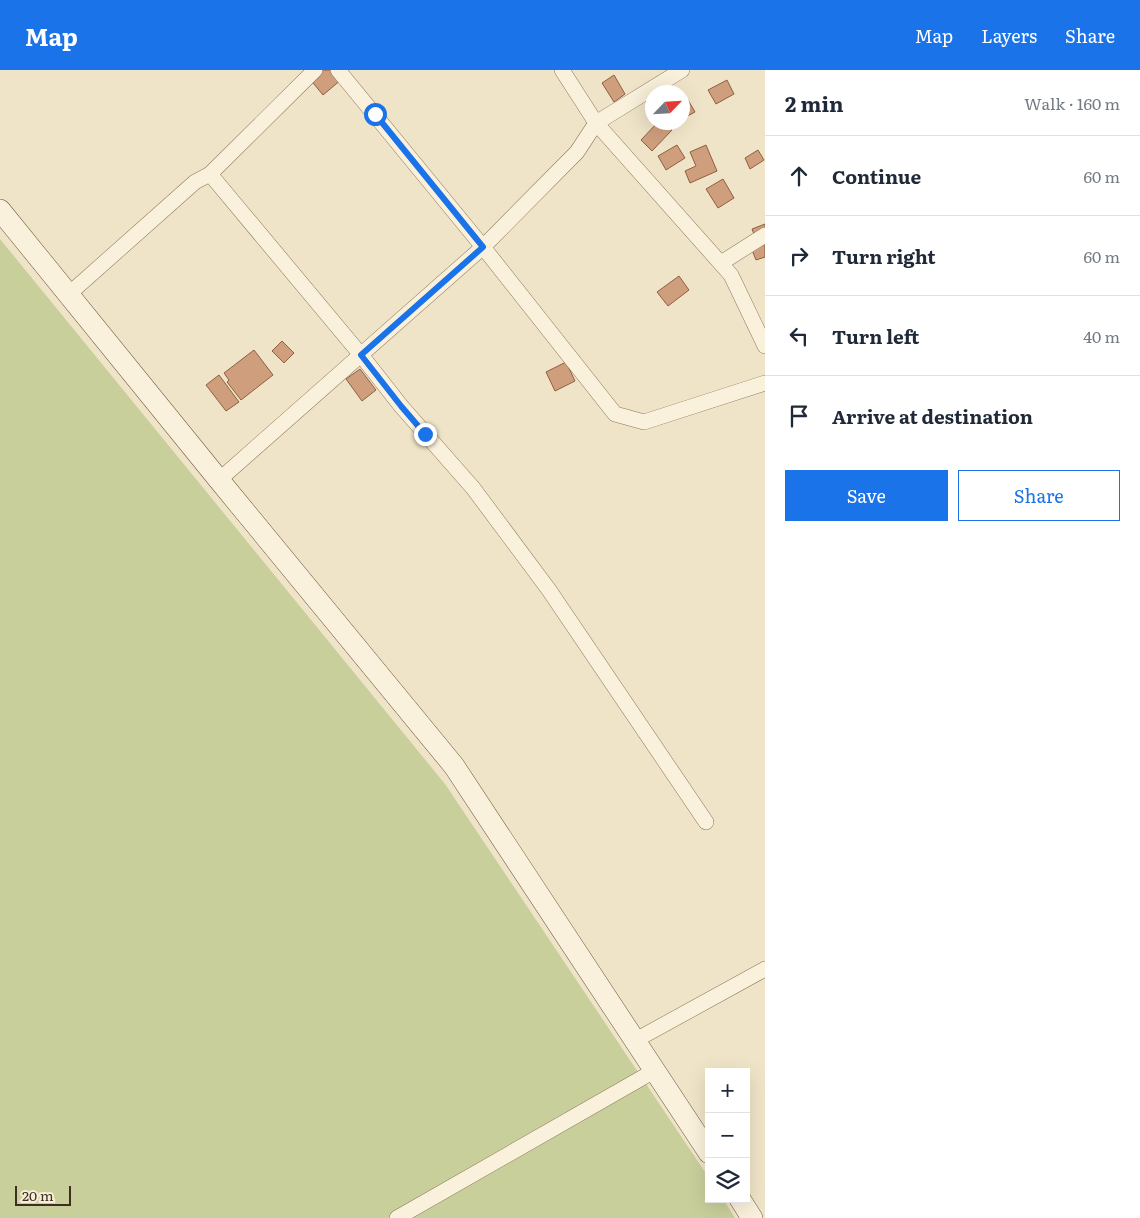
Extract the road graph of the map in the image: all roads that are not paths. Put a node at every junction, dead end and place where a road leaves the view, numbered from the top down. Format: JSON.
{"nodes":[{"id":1,"x":315,"y":70,"type":"edge"},
{"id":2,"x":338,"y":70,"type":"edge"},
{"id":3,"x":562,"y":70,"type":"edge"},
{"id":4,"x":682,"y":70,"type":"edge"},
{"id":5,"x":596,"y":123,"type":"junction"},
{"id":6,"x":210,"y":174,"type":"junction"},
{"id":7,"x":0,"y":210,"type":"edge"},
{"id":8,"x":765,"y":235,"type":"edge"},
{"id":9,"x":483,"y":247,"type":"junction"},
{"id":10,"x":721,"y":263,"type":"junction"},
{"id":11,"x":69,"y":294,"type":"junction"},
{"id":12,"x":765,"y":346,"type":"edge"},
{"id":13,"x":361,"y":355,"type":"junction"},
{"id":14,"x":765,"y":383,"type":"edge"},
{"id":15,"x":219,"y":480,"type":"junction"},
{"id":16,"x":706,"y":822,"type":"dead end"},
{"id":17,"x":765,"y":969,"type":"edge"},
{"id":18,"x":634,"y":1041,"type":"junction"},
{"id":19,"x":654,"y":1071,"type":"junction"},
{"id":20,"x":705,"y":1147,"type":"edge"},
{"id":21,"x":743,"y":1203,"type":"edge"},
{"id":22,"x":397,"y":1218,"type":"edge"},
{"id":23,"x":752,"y":1218,"type":"edge"}],
"edges":[{"from":1,"to":6,"type":"street"},
{"from":2,"to":9,"type":"street"},
{"from":3,"to":5,"type":"street"},
{"from":4,"to":5,"type":"street"},
{"from":5,"to":9,"type":"street"},
{"from":5,"to":10,"type":"street"},
{"from":6,"to":11,"type":"street"},
{"from":6,"to":13,"type":"street"},
{"from":7,"to":11,"type":"main road"},
{"from":8,"to":10,"type":"street"},
{"from":9,"to":13,"type":"street"},
{"from":9,"to":14,"type":"street"},
{"from":10,"to":12,"type":"street"},
{"from":11,"to":15,"type":"main road"},
{"from":13,"to":15,"type":"street"},
{"from":13,"to":16,"type":"street"},
{"from":15,"to":18,"type":"main road"},
{"from":17,"to":18,"type":"street"},
{"from":18,"to":19,"type":"main road"},
{"from":19,"to":20,"type":"main road"},
{"from":19,"to":22,"type":"street"},
{"from":21,"to":23,"type":"main road"}]}
